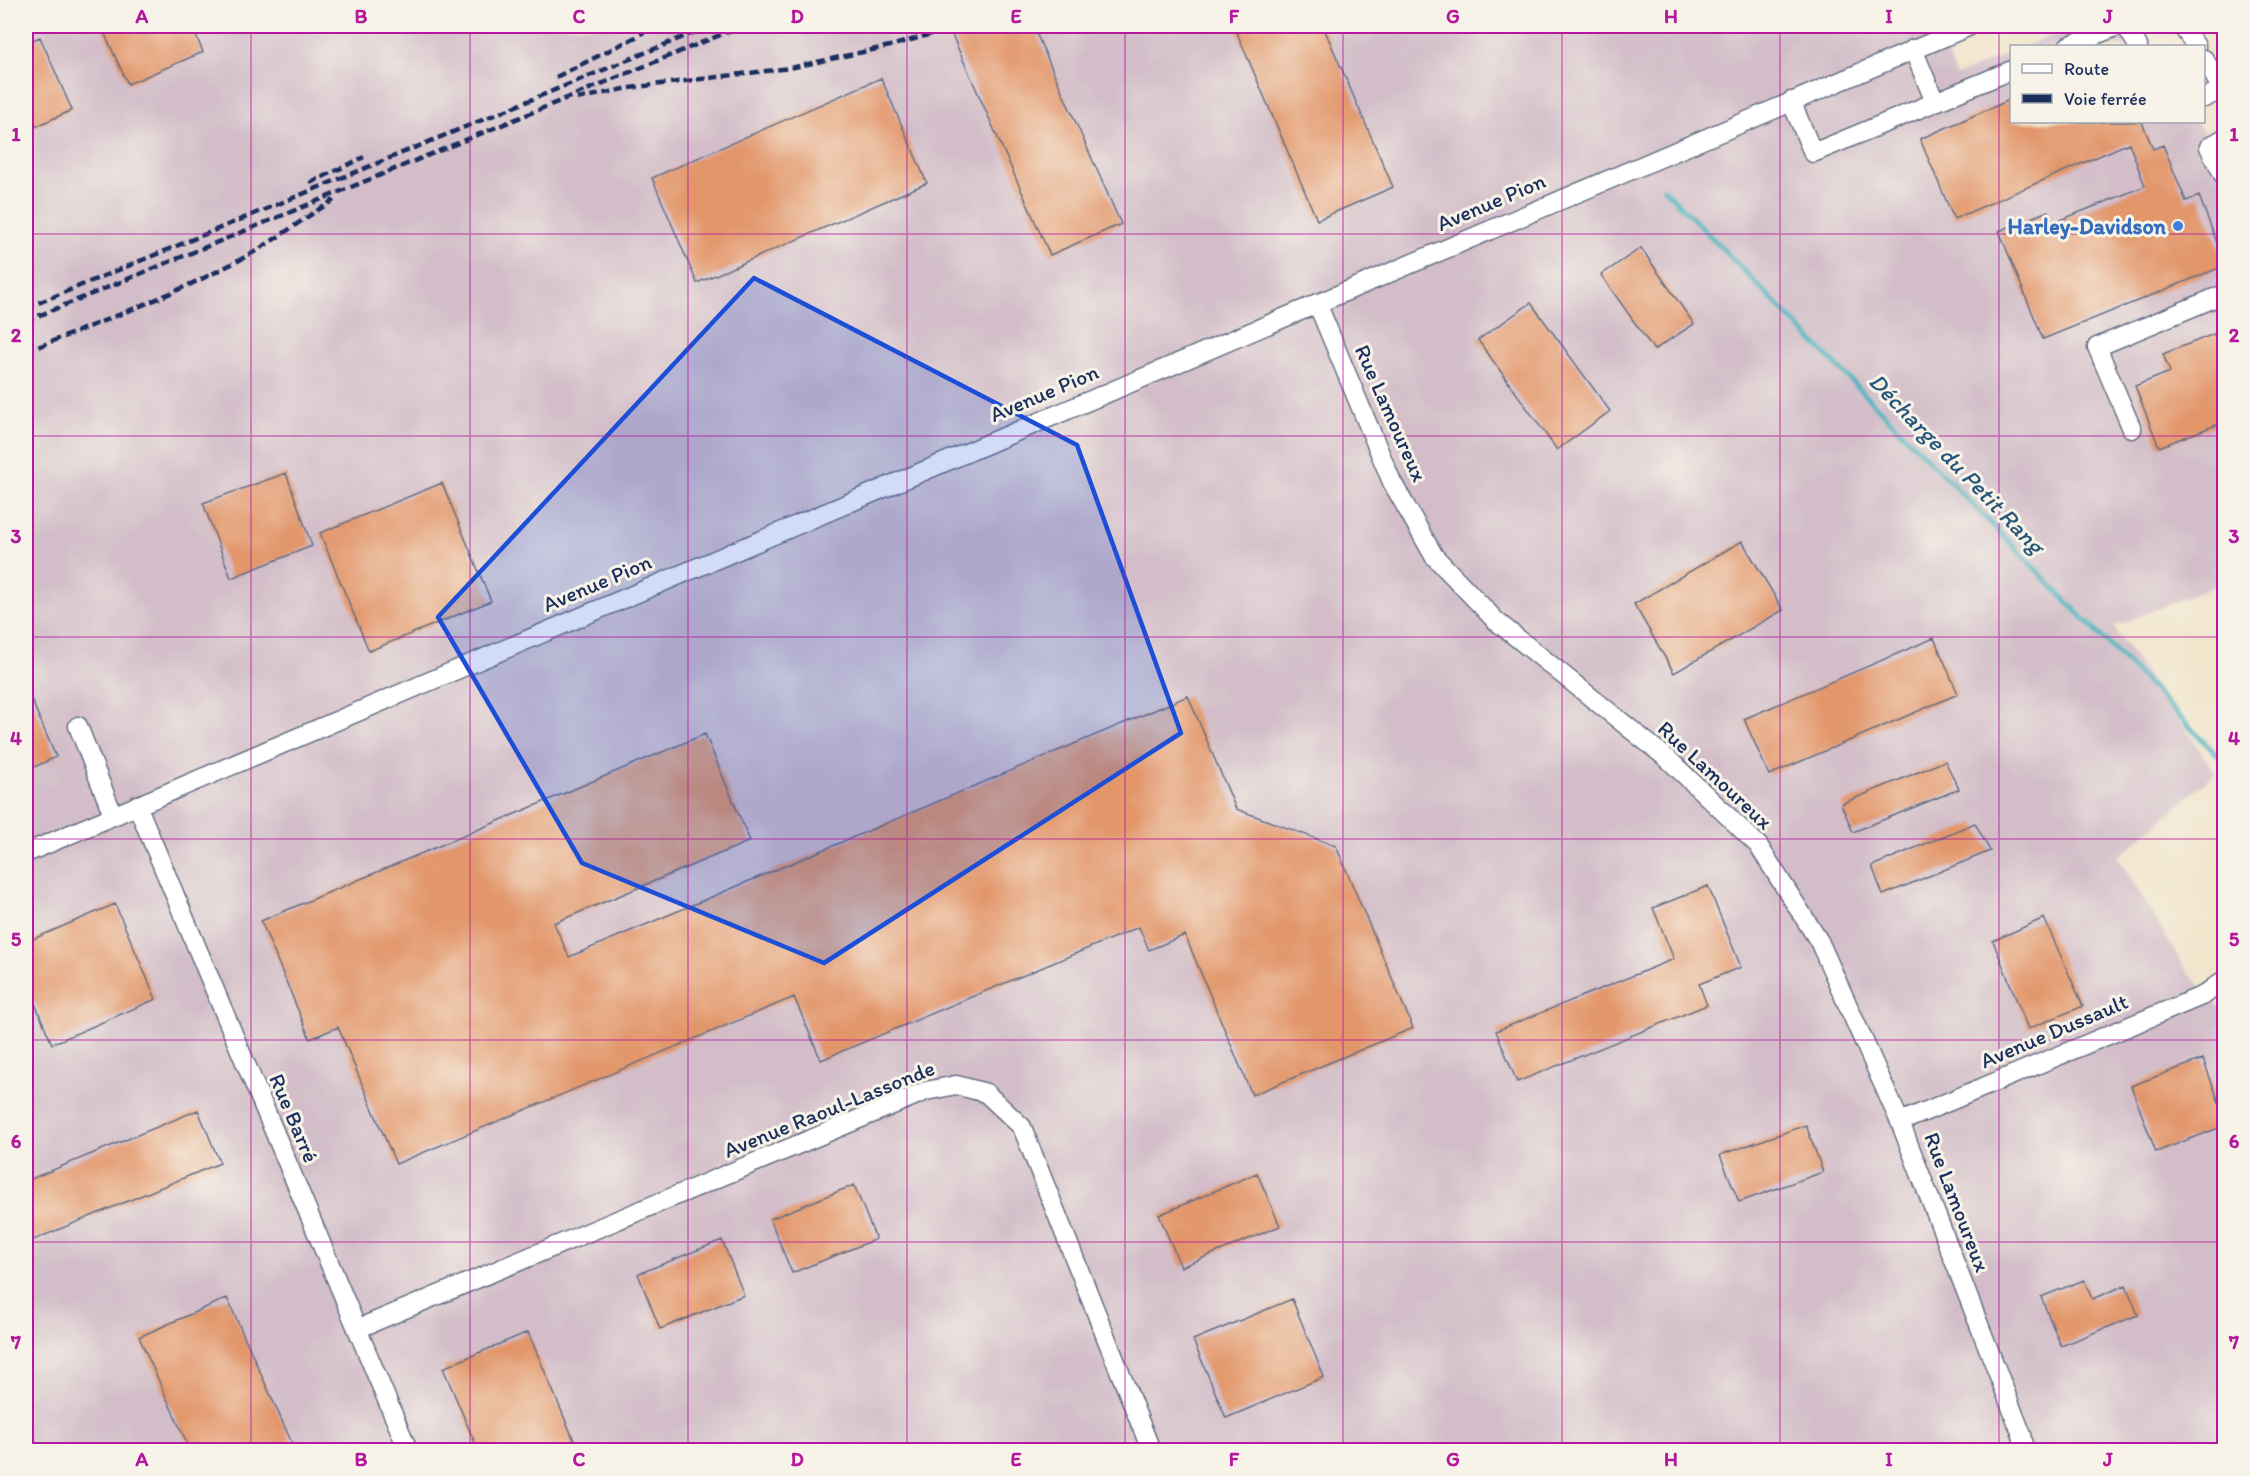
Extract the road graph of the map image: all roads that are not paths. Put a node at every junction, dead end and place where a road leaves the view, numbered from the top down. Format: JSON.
{"nodes":[{"id":1,"x":1970,"y":26,"type":"edge"},
{"id":2,"x":2118,"y":26,"type":"edge"},
{"id":3,"x":2126,"y":26,"type":"edge"},
{"id":4,"x":2182,"y":26,"type":"edge"},
{"id":5,"x":2070,"y":45,"type":"edge"},
{"id":6,"x":2137,"y":45,"type":"edge"},
{"id":7,"x":2195,"y":45,"type":"edge"},
{"id":8,"x":1913,"y":49,"type":"junction"},
{"id":9,"x":2205,"y":61,"type":"edge"},
{"id":10,"x":2010,"y":71,"type":"edge"},
{"id":11,"x":2224,"y":90,"type":"edge"},
{"id":12,"x":2205,"y":98,"type":"edge"},
{"id":13,"x":1791,"y":101,"type":"junction"},
{"id":14,"x":1935,"y":102,"type":"junction"},
{"id":15,"x":2224,"y":138,"type":"edge"},
{"id":16,"x":2224,"y":176,"type":"edge"},
{"id":17,"x":2224,"y":294,"type":"edge"},
{"id":18,"x":1317,"y":303,"type":"junction"},
{"id":19,"x":2132,"y":429,"type":"dead end"},
{"id":20,"x":78,"y":726,"type":"dead end"},
{"id":21,"x":137,"y":805,"type":"junction"},
{"id":22,"x":113,"y":815,"type":"junction"},
{"id":23,"x":26,"y":853,"type":"edge"},
{"id":24,"x":2224,"y":980,"type":"edge"},
{"id":25,"x":1900,"y":1122,"type":"junction"},
{"id":26,"x":357,"y":1329,"type":"junction"},
{"id":27,"x":408,"y":1450,"type":"edge"},
{"id":28,"x":1151,"y":1450,"type":"edge"},
{"id":29,"x":2025,"y":1450,"type":"edge"}],
"edges":[{"from":1,"to":8,"type":"street","name":"Avenue Pion"},
{"from":2,"to":5,"type":"street"},
{"from":3,"to":6,"type":"street"},
{"from":4,"to":7,"type":"street"},
{"from":8,"to":13,"type":"street","name":"Avenue Pion"},
{"from":8,"to":14,"type":"street"},
{"from":9,"to":11,"type":"street"},
{"from":10,"to":14,"type":"street"},
{"from":11,"to":12,"type":"street"},
{"from":13,"to":14,"type":"street"},
{"from":13,"to":18,"type":"street","name":"Avenue Pion"},
{"from":15,"to":16,"type":"street"},
{"from":17,"to":19,"type":"street"},
{"from":18,"to":21,"type":"street","name":"Avenue Pion"},
{"from":18,"to":25,"type":"street","name":"Rue Lamoureux"},
{"from":20,"to":22,"type":"street"},
{"from":21,"to":22,"type":"street","name":"Avenue Pion"},
{"from":21,"to":26,"type":"street","name":"Rue Barré"},
{"from":22,"to":23,"type":"street","name":"Avenue Pion"},
{"from":24,"to":25,"type":"street","name":"Avenue Dussault"},
{"from":25,"to":29,"type":"street","name":"Rue Lamoureux"},
{"from":26,"to":27,"type":"street","name":"Rue Barré"},
{"from":26,"to":28,"type":"street","name":"Avenue Raoul-Lassonde"}]}
